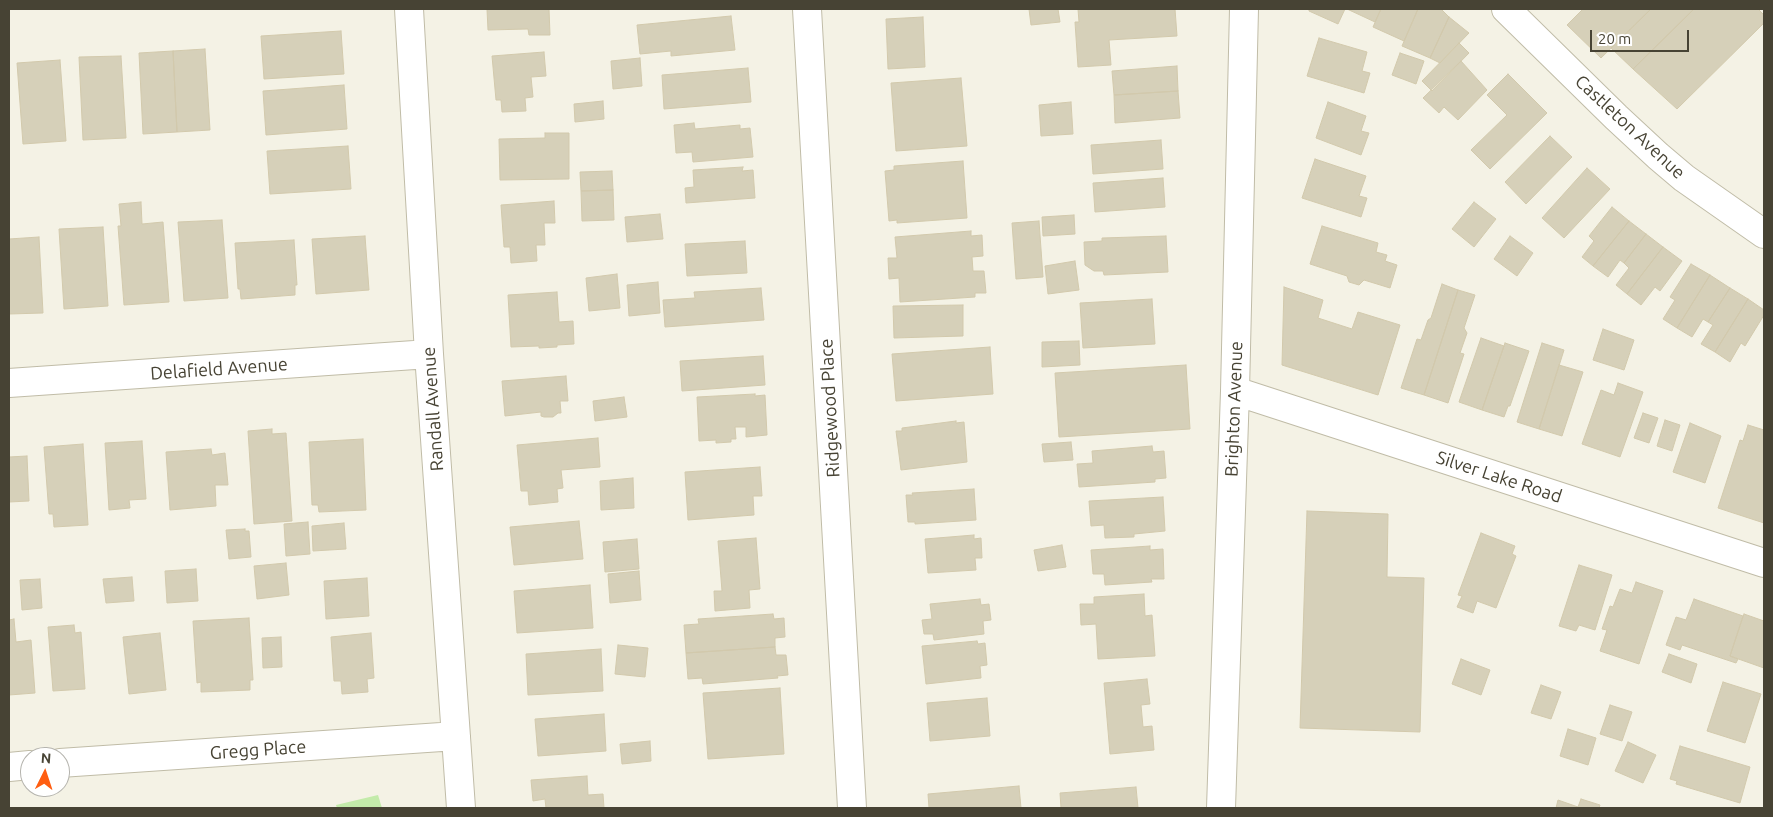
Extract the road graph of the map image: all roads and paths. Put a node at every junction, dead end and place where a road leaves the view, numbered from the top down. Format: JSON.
{"nodes":[{"id":1,"x":409,"y":9,"type":"edge"},
{"id":2,"x":807,"y":9,"type":"edge"},
{"id":3,"x":1244,"y":9,"type":"edge"},
{"id":4,"x":1506,"y":9,"type":"edge"},
{"id":5,"x":1764,"y":234,"type":"edge"},
{"id":6,"x":429,"y":354,"type":"junction"},
{"id":7,"x":9,"y":383,"type":"edge"},
{"id":8,"x":1234,"y":391,"type":"junction"},
{"id":9,"x":1764,"y":563,"type":"edge"},
{"id":10,"x":456,"y":736,"type":"junction"},
{"id":11,"x":70,"y":762,"type":"edge"},
{"id":12,"x":461,"y":808,"type":"edge"},
{"id":13,"x":852,"y":808,"type":"edge"},
{"id":14,"x":1220,"y":808,"type":"edge"}],
"edges":[{"from":1,"to":6,"type":"street","name":"Randall Avenue"},
{"from":2,"to":13,"type":"street","name":"Ridgewood Place"},
{"from":3,"to":8,"type":"street","name":"Brighton Avenue"},
{"from":4,"to":5,"type":"street","name":"Castleton Avenue"},
{"from":6,"to":7,"type":"street","name":"Delafield Avenue"},
{"from":6,"to":10,"type":"street","name":"Randall Avenue"},
{"from":8,"to":9,"type":"street","name":"Silver Lake Road"},
{"from":8,"to":14,"type":"street","name":"Brighton Avenue"},
{"from":10,"to":11,"type":"street","name":"Gregg Place"},
{"from":10,"to":12,"type":"street","name":"Randall Avenue"}]}
